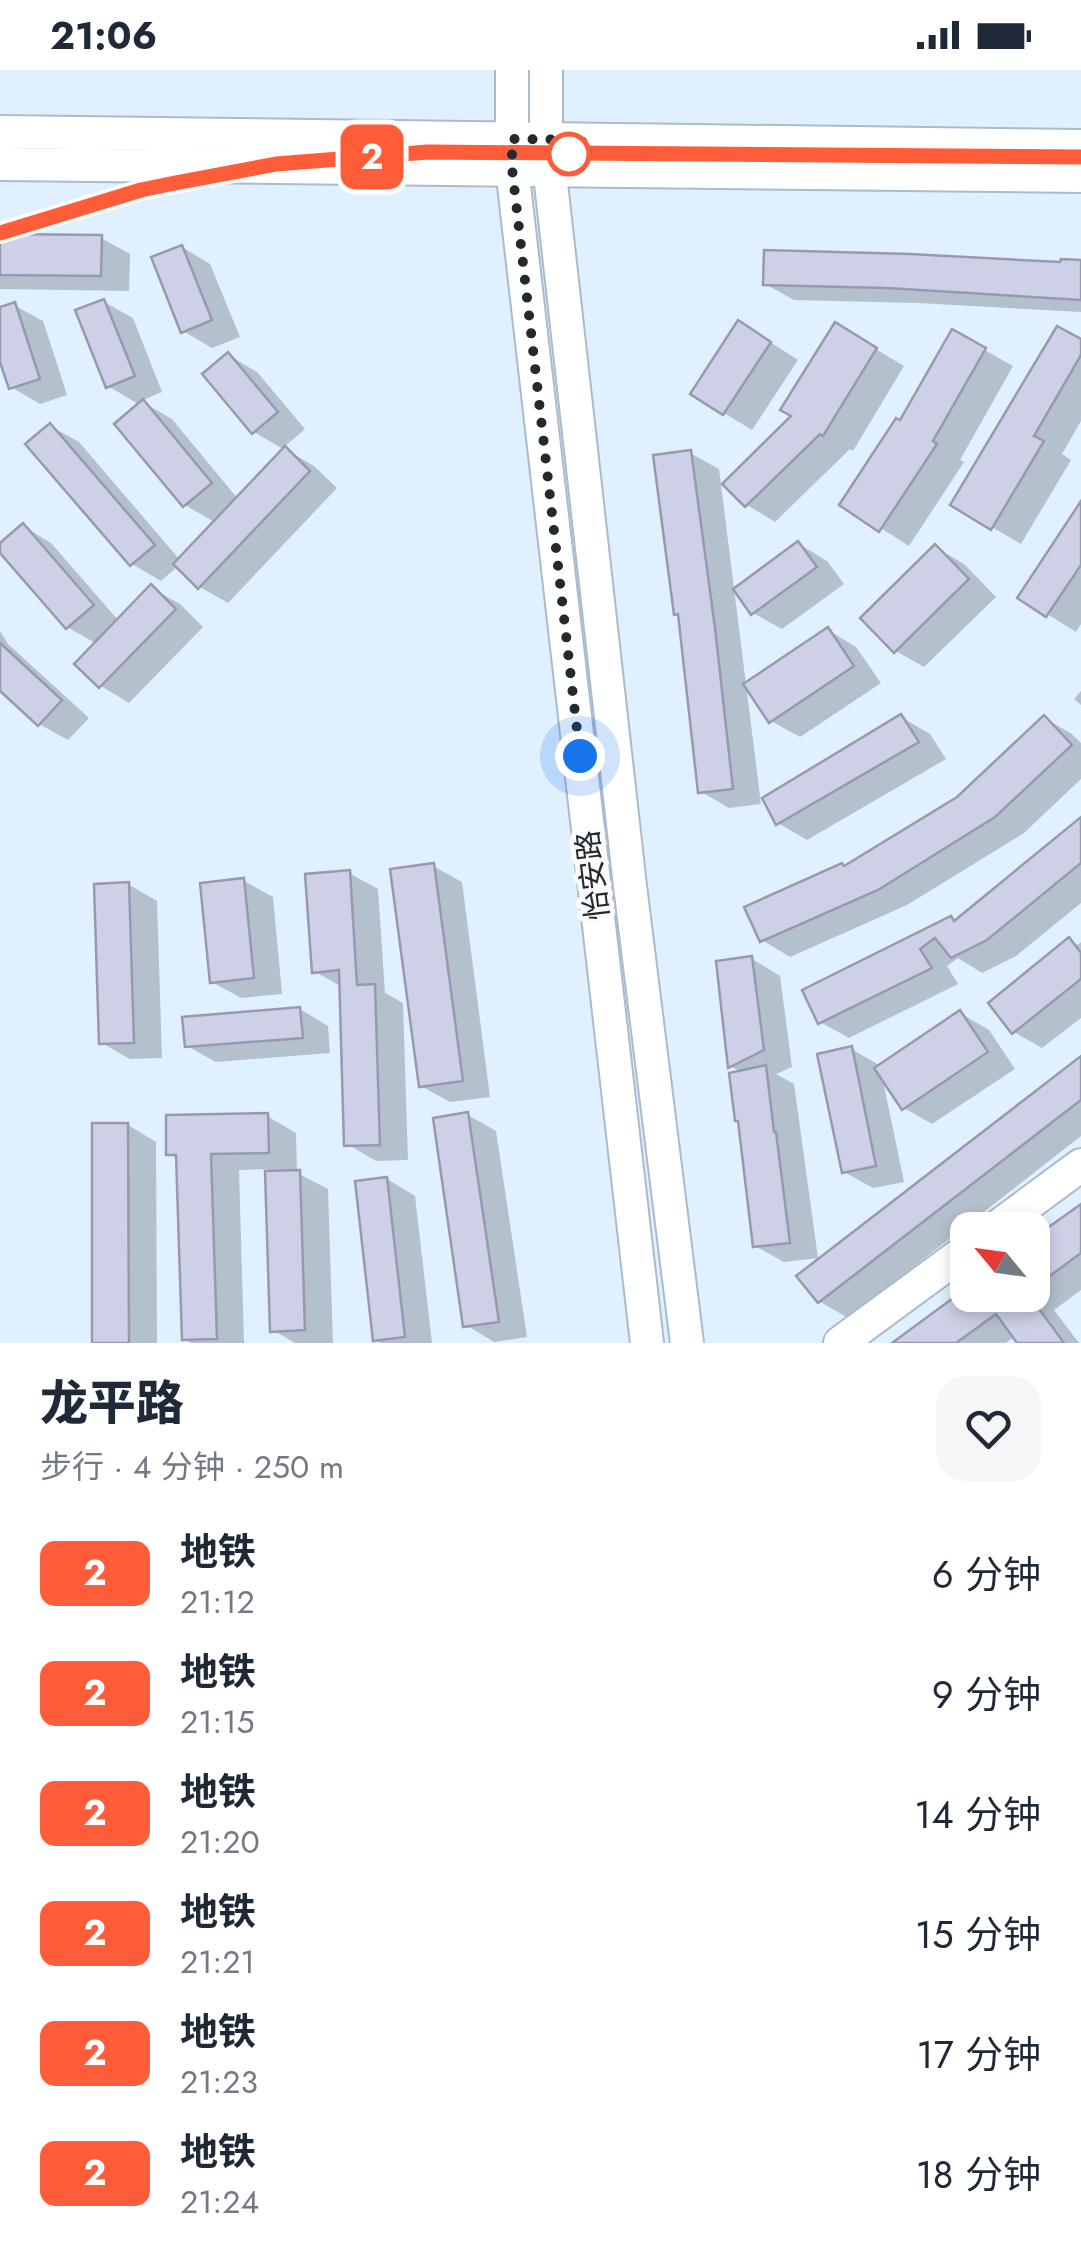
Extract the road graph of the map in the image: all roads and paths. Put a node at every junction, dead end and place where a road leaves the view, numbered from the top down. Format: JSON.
{"nodes":[{"id":1,"x":512,"y":70,"type":"edge"},
{"id":2,"x":546,"y":70,"type":"edge"},
{"id":3,"x":0,"y":132,"type":"edge"},
{"id":4,"x":1081,"y":146,"type":"edge"},
{"id":5,"x":512,"y":154,"type":"junction"},
{"id":6,"x":548,"y":154,"type":"junction"},
{"id":7,"x":0,"y":164,"type":"edge"},
{"id":8,"x":1081,"y":176,"type":"edge"},
{"id":9,"x":1081,"y":1164,"type":"edge"},
{"id":10,"x":1016,"y":1212,"type":"edge"},
{"id":11,"x":950,"y":1261,"type":"edge"},
{"id":12,"x":647,"y":1343,"type":"edge"},
{"id":13,"x":688,"y":1343,"type":"edge"},
{"id":14,"x":840,"y":1343,"type":"edge"}],
"edges":[{"from":1,"to":5,"type":"street","name":"怡安路"},
{"from":2,"to":6,"type":"street","name":"怡安路"},
{"from":3,"to":5,"type":"street"},
{"from":4,"to":6,"type":"street"},
{"from":5,"to":6,"type":"street"},
{"from":5,"to":7,"type":"street"},
{"from":5,"to":12,"type":"street","name":"怡安路"},
{"from":6,"to":8,"type":"street"},
{"from":6,"to":13,"type":"street","name":"怡安路"},
{"from":9,"to":10,"type":"street"},
{"from":11,"to":14,"type":"street"}]}
